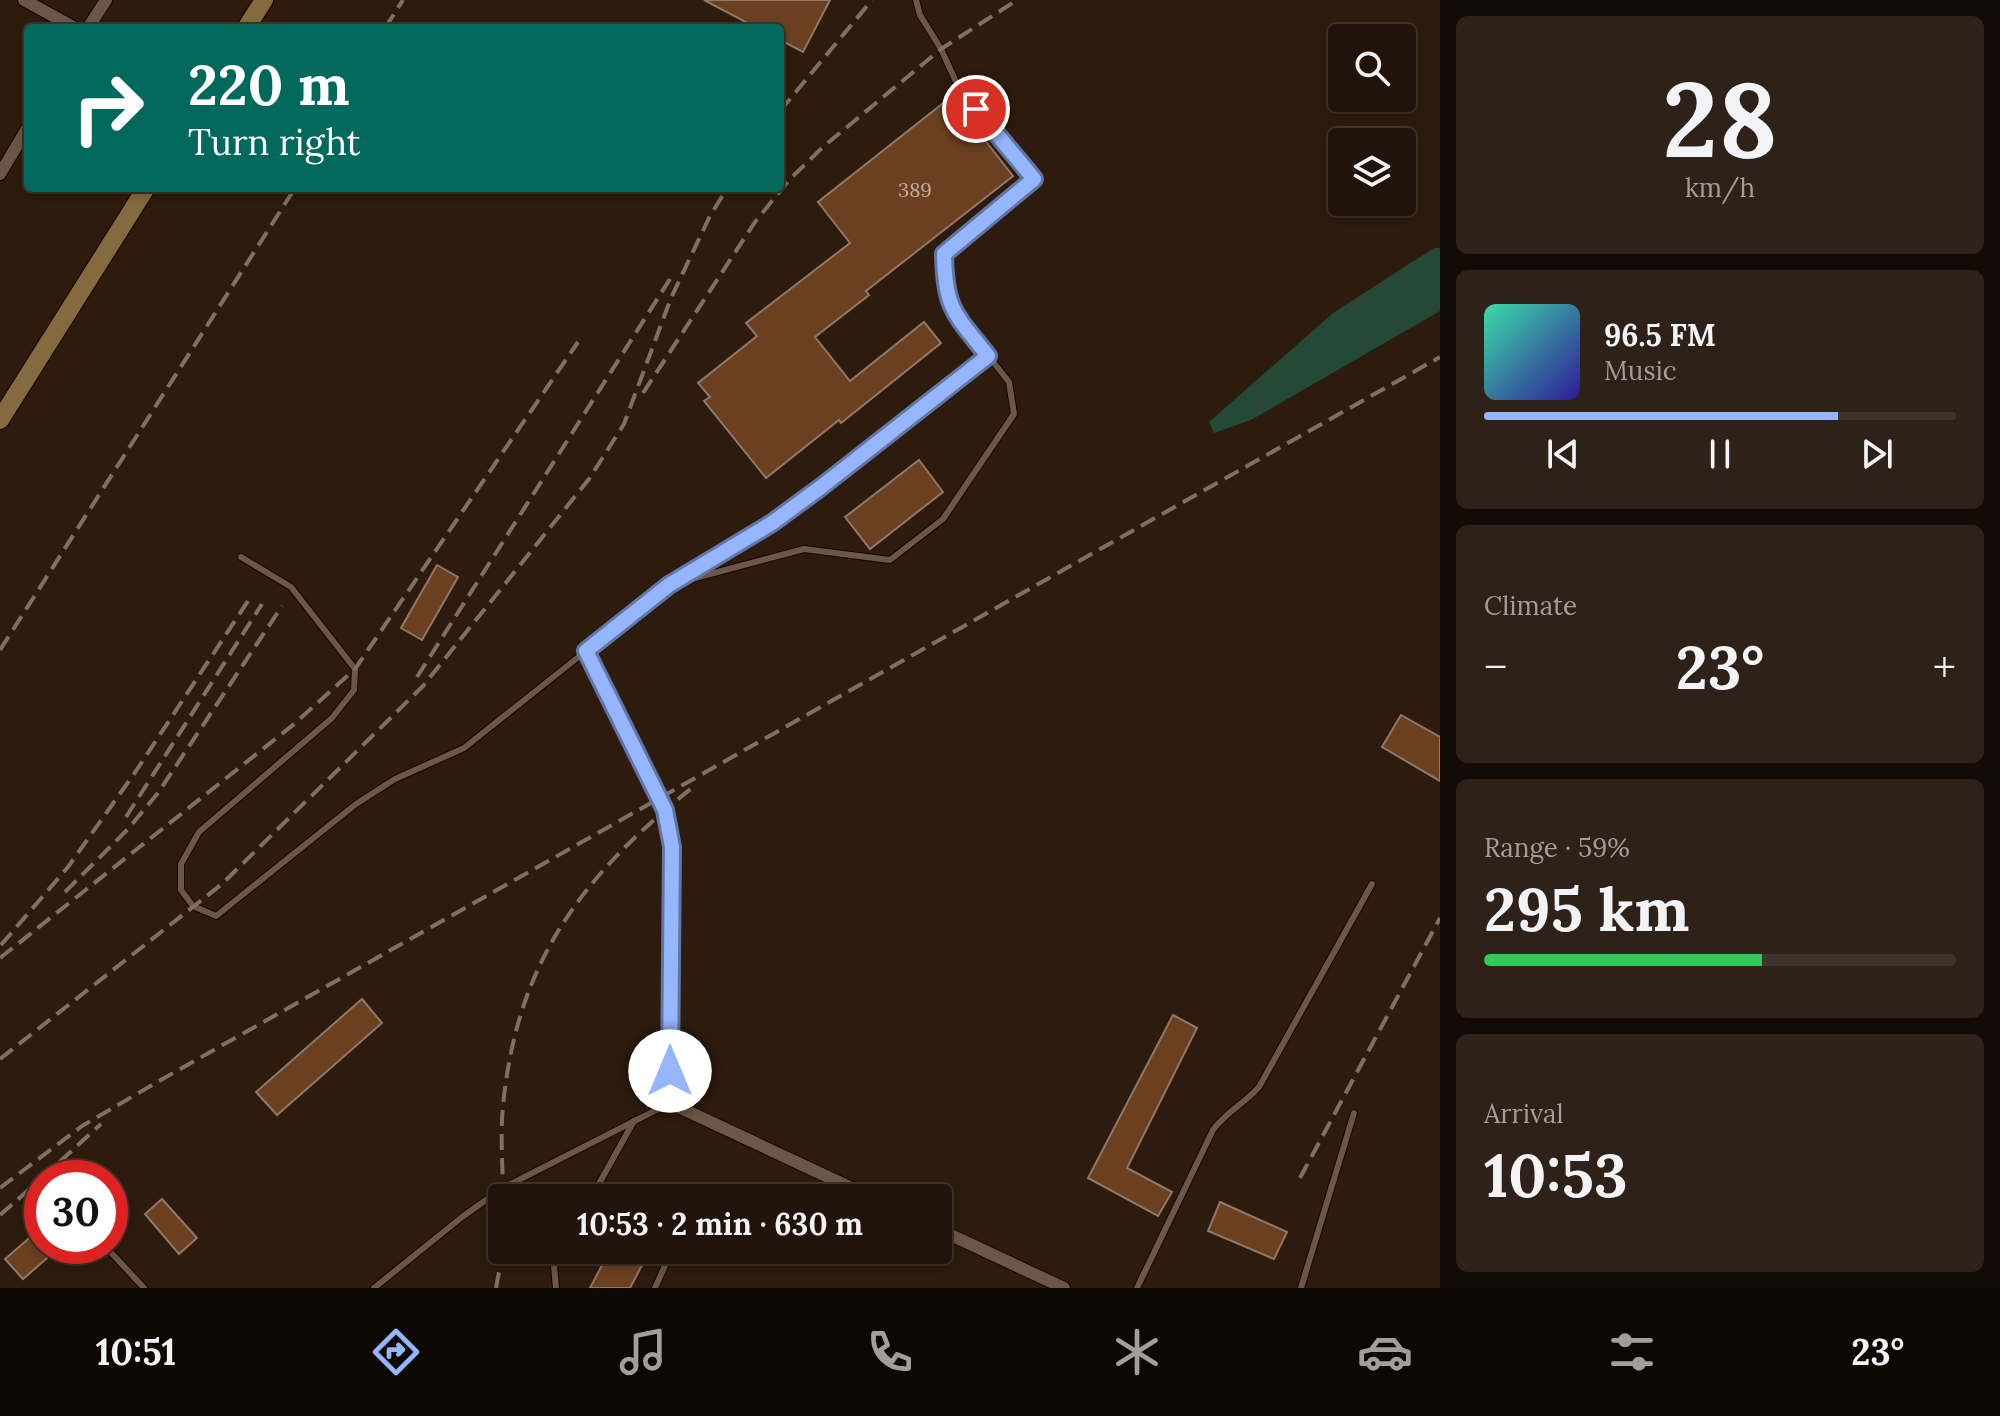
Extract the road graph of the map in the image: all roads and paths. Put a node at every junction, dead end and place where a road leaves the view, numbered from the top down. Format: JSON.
{"nodes":[{"id":1,"x":24,"y":0,"type":"edge"},
{"id":2,"x":106,"y":0,"type":"edge"},
{"id":3,"x":264,"y":0,"type":"edge"},
{"id":4,"x":916,"y":0,"type":"edge"},
{"id":5,"x":68,"y":24,"type":"edge"},
{"id":6,"x":91,"y":24,"type":"edge"},
{"id":7,"x":249,"y":24,"type":"edge"},
{"id":8,"x":24,"y":134,"type":"edge"},
{"id":9,"x":0,"y":174,"type":"edge"},
{"id":10,"x":143,"y":192,"type":"edge"},
{"id":11,"x":988,"y":356,"type":"junction"},
{"id":12,"x":0,"y":420,"type":"edge"},
{"id":13,"x":241,"y":557,"type":"dead end"},
{"id":14,"x":669,"y":585,"type":"junction"},
{"id":15,"x":586,"y":651,"type":"junction"},
{"id":16,"x":1372,"y":884,"type":"dead end"},
{"id":17,"x":670,"y":1103,"type":"junction"},
{"id":18,"x":1354,"y":1113,"type":"dead end"},
{"id":19,"x":634,"y":1121,"type":"junction"},
{"id":20,"x":599,"y":1184,"type":"edge"},
{"id":21,"x":843,"y":1184,"type":"edge"},
{"id":22,"x":952,"y":1236,"type":"edge"},
{"id":23,"x":122,"y":1264,"type":"edge"},
{"id":24,"x":555,"y":1264,"type":"edge"},
{"id":25,"x":666,"y":1264,"type":"edge"},
{"id":26,"x":144,"y":1288,"type":"edge"},
{"id":27,"x":374,"y":1288,"type":"edge"},
{"id":28,"x":556,"y":1288,"type":"edge"},
{"id":29,"x":655,"y":1288,"type":"edge"},
{"id":30,"x":1064,"y":1288,"type":"edge"},
{"id":31,"x":1137,"y":1288,"type":"edge"},
{"id":32,"x":1301,"y":1288,"type":"edge"}],
"edges":[{"from":1,"to":5,"type":"street"},
{"from":2,"to":6,"type":"street"},
{"from":3,"to":7,"type":"street"},
{"from":4,"to":11,"type":"lane"},
{"from":8,"to":9,"type":"street"},
{"from":10,"to":12,"type":"street"},
{"from":11,"to":14,"type":"street"},
{"from":11,"to":14,"type":"lane"},
{"from":13,"to":15,"type":"lane"},
{"from":14,"to":15,"type":"street"},
{"from":15,"to":17,"type":"street"},
{"from":16,"to":31,"type":"lane"},
{"from":17,"to":19,"type":"lane"},
{"from":17,"to":21,"type":"street"},
{"from":18,"to":32,"type":"lane"},
{"from":19,"to":20,"type":"lane"},
{"from":19,"to":27,"type":"lane"},
{"from":22,"to":30,"type":"street"},
{"from":23,"to":26,"type":"lane"},
{"from":24,"to":28,"type":"lane"},
{"from":25,"to":29,"type":"lane"}]}
